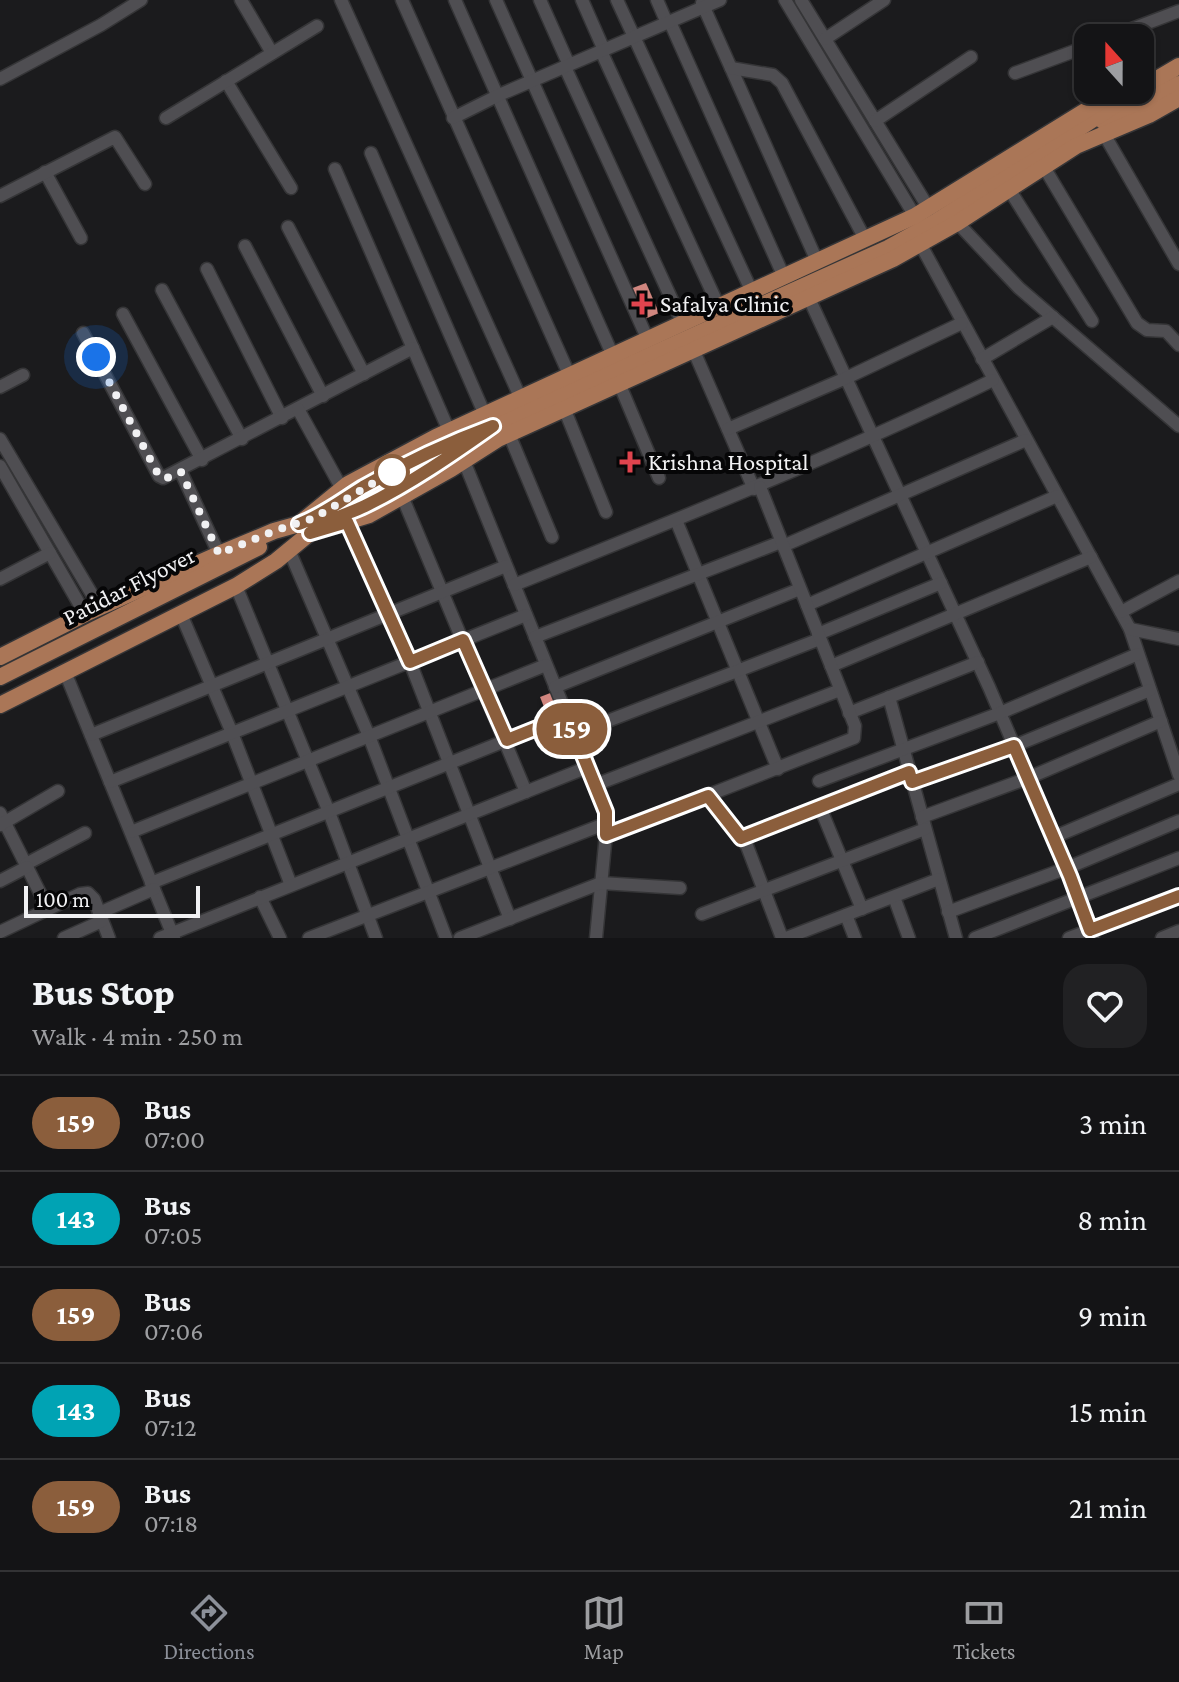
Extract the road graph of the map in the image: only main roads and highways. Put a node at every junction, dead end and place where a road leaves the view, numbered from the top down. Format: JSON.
{"nodes":[{"id":1,"x":1179,"y":55,"type":"edge"},
{"id":2,"x":1179,"y":66,"type":"edge"},
{"id":3,"x":1154,"y":70,"type":"edge"},
{"id":4,"x":1154,"y":80,"type":"edge"},
{"id":5,"x":1179,"y":84,"type":"edge"},
{"id":6,"x":1179,"y":98,"type":"edge"},
{"id":7,"x":1099,"y":104,"type":"edge"},
{"id":8,"x":1116,"y":104,"type":"edge"},
{"id":9,"x":1072,"y":133,"type":"junction"},
{"id":10,"x":930,"y":223,"type":"junction"},
{"id":11,"x":576,"y":388,"type":"junction"},
{"id":12,"x":489,"y":420,"type":"junction"},
{"id":13,"x":304,"y":528,"type":"junction"},
{"id":14,"x":274,"y":531,"type":"junction"},
{"id":15,"x":237,"y":573,"type":"junction"},
{"id":16,"x":0,"y":657,"type":"edge"},
{"id":17,"x":0,"y":677,"type":"edge"},
{"id":18,"x":0,"y":694,"type":"edge"},
{"id":19,"x":0,"y":705,"type":"edge"}],
"edges":[{"from":1,"to":3,"type":"main road"},
{"from":2,"to":4,"type":"main road"},
{"from":5,"to":9,"type":"main road"},
{"from":6,"to":10,"type":"main road"},
{"from":7,"to":10,"type":"main road"},
{"from":8,"to":9,"type":"main road"},
{"from":9,"to":10,"type":"main road"},
{"from":10,"to":11,"type":"main road"},
{"from":10,"to":11,"type":"main road"},
{"from":10,"to":11,"type":"main road"},
{"from":11,"to":12,"type":"main road"},
{"from":11,"to":12,"type":"main road"},
{"from":11,"to":13,"type":"main road"},
{"from":12,"to":13,"type":"main road"},
{"from":12,"to":13,"type":"main road"},
{"from":13,"to":14,"type":"main road"},
{"from":13,"to":15,"type":"main road","name":"Patidar Flyover"},
{"from":14,"to":15,"type":"main road","name":"Patidar Flyover"},
{"from":14,"to":16,"type":"main road"},
{"from":15,"to":17,"type":"main road","name":"Patidar Flyover"},
{"from":15,"to":18,"type":"main road","name":"Patidar Flyover"},
{"from":15,"to":19,"type":"main road"}]}
